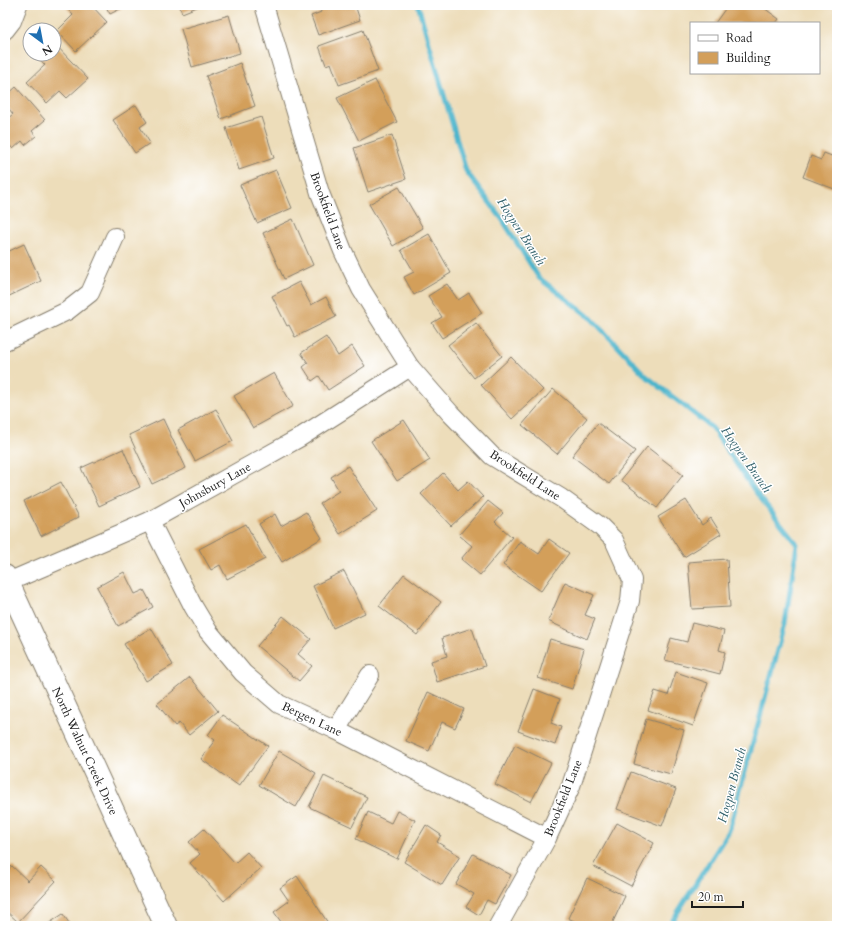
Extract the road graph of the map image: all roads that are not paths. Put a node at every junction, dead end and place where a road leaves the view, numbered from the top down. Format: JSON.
{"nodes":[{"id":1,"x":18,"y":5,"type":"edge"},
{"id":2,"x":264,"y":5,"type":"edge"},
{"id":3,"x":5,"y":30,"type":"edge"},
{"id":4,"x":115,"y":237,"type":"dead end"},
{"id":5,"x":5,"y":340,"type":"edge"},
{"id":6,"x":410,"y":367,"type":"junction"},
{"id":7,"x":150,"y":521,"type":"junction"},
{"id":8,"x":7,"y":579,"type":"edge"},
{"id":9,"x":370,"y":675,"type":"dead end"},
{"id":10,"x":336,"y":730,"type":"junction"},
{"id":11,"x":547,"y":838,"type":"junction"},
{"id":12,"x":166,"y":926,"type":"edge"},
{"id":13,"x":498,"y":926,"type":"edge"}],
"edges":[{"from":1,"to":3,"type":"street"},
{"from":2,"to":6,"type":"street","name":"Brookfield Lane"},
{"from":4,"to":5,"type":"street"},
{"from":6,"to":7,"type":"street","name":"Johnsbury Lane"},
{"from":6,"to":11,"type":"street","name":"Brookfield Lane"},
{"from":7,"to":8,"type":"street","name":"Johnsbury Lane"},
{"from":7,"to":10,"type":"street","name":"Bergen Lane"},
{"from":8,"to":12,"type":"main road","name":"North Walnut Creek Drive"},
{"from":9,"to":10,"type":"street"},
{"from":10,"to":11,"type":"street","name":"Bergen Lane"},
{"from":11,"to":13,"type":"street","name":"Brookfield Lane"}]}
